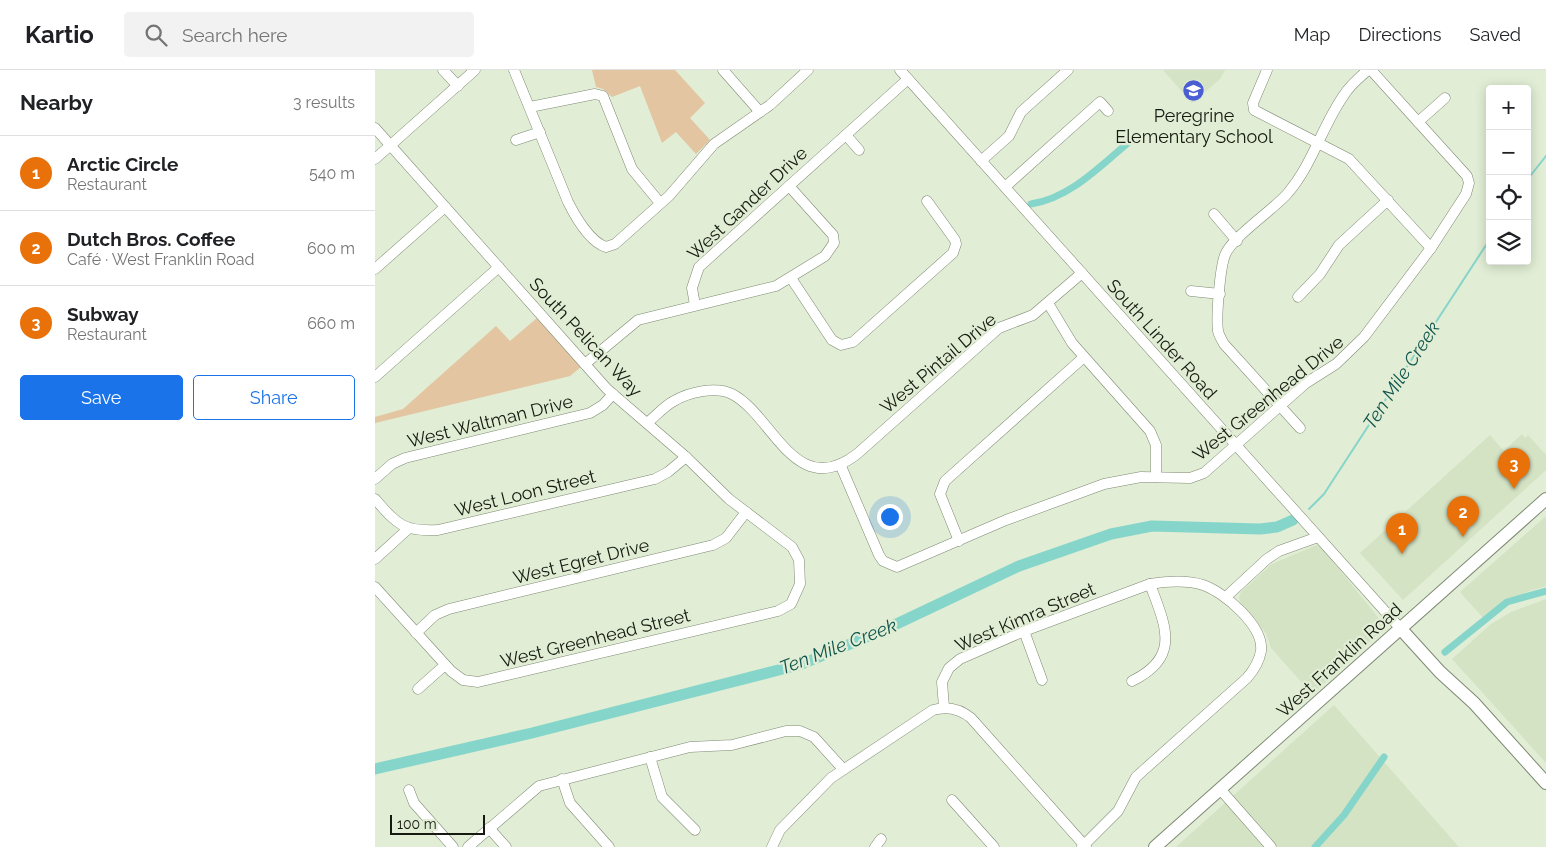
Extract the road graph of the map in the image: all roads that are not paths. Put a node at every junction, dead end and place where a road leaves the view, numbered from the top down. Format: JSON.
{"nodes":[{"id":1,"x":443,"y":70,"type":"edge"},
{"id":2,"x":475,"y":70,"type":"edge"},
{"id":3,"x":514,"y":70,"type":"edge"},
{"id":4,"x":723,"y":70,"type":"edge"},
{"id":5,"x":808,"y":70,"type":"edge"},
{"id":6,"x":900,"y":70,"type":"edge"},
{"id":7,"x":1068,"y":70,"type":"edge"},
{"id":8,"x":1267,"y":70,"type":"edge"},
{"id":9,"x":1369,"y":70,"type":"edge"},
{"id":10,"x":908,"y":79,"type":"junction"},
{"id":11,"x":457,"y":86,"type":"junction"},
{"id":12,"x":1445,"y":98,"type":"dead end"},
{"id":13,"x":530,"y":107,"type":"junction"},
{"id":14,"x":1108,"y":111,"type":"dead end"},
{"id":15,"x":760,"y":112,"type":"junction"},
{"id":16,"x":1418,"y":122,"type":"junction"},
{"id":17,"x":375,"y":128,"type":"edge"},
{"id":18,"x":540,"y":132,"type":"junction"},
{"id":19,"x":846,"y":135,"type":"junction"},
{"id":20,"x":515,"y":140,"type":"dead end"},
{"id":21,"x":1319,"y":143,"type":"junction"},
{"id":22,"x":390,"y":146,"type":"junction"},
{"id":23,"x":859,"y":150,"type":"dead end"},
{"id":24,"x":375,"y":159,"type":"edge"},
{"id":25,"x":981,"y":161,"type":"junction"},
{"id":26,"x":789,"y":186,"type":"junction"},
{"id":27,"x":1005,"y":187,"type":"junction"},
{"id":28,"x":1388,"y":200,"type":"junction"},
{"id":29,"x":927,"y":201,"type":"dead end"},
{"id":30,"x":660,"y":203,"type":"junction"},
{"id":31,"x":445,"y":206,"type":"junction"},
{"id":32,"x":1214,"y":214,"type":"dead end"},
{"id":33,"x":1237,"y":241,"type":"junction"},
{"id":34,"x":1431,"y":248,"type":"junction"},
{"id":35,"x":499,"y":267,"type":"junction"},
{"id":36,"x":375,"y":269,"type":"edge"},
{"id":37,"x":1082,"y":273,"type":"junction"},
{"id":38,"x":791,"y":278,"type":"junction"},
{"id":39,"x":1191,"y":292,"type":"dead end"},
{"id":40,"x":1220,"y":294,"type":"junction"},
{"id":41,"x":1298,"y":297,"type":"dead end"},
{"id":42,"x":1048,"y":303,"type":"junction"},
{"id":43,"x":695,"y":305,"type":"junction"},
{"id":44,"x":1084,"y":357,"type":"junction"},
{"id":45,"x":585,"y":364,"type":"junction"},
{"id":46,"x":375,"y":377,"type":"edge"},
{"id":47,"x":613,"y":394,"type":"junction"},
{"id":48,"x":1280,"y":406,"type":"junction"},
{"id":49,"x":647,"y":423,"type":"junction"},
{"id":50,"x":1300,"y":428,"type":"dead end"},
{"id":51,"x":1236,"y":446,"type":"junction"},
{"id":52,"x":686,"y":457,"type":"junction"},
{"id":53,"x":840,"y":464,"type":"junction"},
{"id":54,"x":1156,"y":477,"type":"junction"},
{"id":55,"x":375,"y":480,"type":"edge"},
{"id":56,"x":1546,"y":498,"type":"edge"},
{"id":57,"x":375,"y":499,"type":"edge"},
{"id":58,"x":746,"y":512,"type":"junction"},
{"id":59,"x":408,"y":529,"type":"junction"},
{"id":60,"x":1318,"y":536,"type":"junction"},
{"id":61,"x":959,"y":541,"type":"junction"},
{"id":62,"x":375,"y":559,"type":"edge"},
{"id":63,"x":1150,"y":584,"type":"junction"},
{"id":64,"x":375,"y":587,"type":"edge"},
{"id":65,"x":1227,"y":596,"type":"junction"},
{"id":66,"x":791,"y":604,"type":"joint"},
{"id":67,"x":1400,"y":628,"type":"junction"},
{"id":68,"x":1024,"y":631,"type":"junction"},
{"id":69,"x":416,"y":632,"type":"junction"},
{"id":70,"x":445,"y":665,"type":"junction"},
{"id":71,"x":1042,"y":680,"type":"dead end"},
{"id":72,"x":1132,"y":680,"type":"dead end"},
{"id":73,"x":418,"y":689,"type":"dead end"},
{"id":74,"x":943,"y":707,"type":"junction"},
{"id":75,"x":650,"y":757,"type":"junction"},
{"id":76,"x":843,"y":768,"type":"junction"},
{"id":77,"x":562,"y":779,"type":"junction"},
{"id":78,"x":1546,"y":782,"type":"edge"},
{"id":79,"x":1219,"y":789,"type":"junction"},
{"id":80,"x":409,"y":790,"type":"dead end"},
{"id":81,"x":952,"y":800,"type":"dead end"},
{"id":82,"x":489,"y":828,"type":"junction"},
{"id":83,"x":695,"y":830,"type":"dead end"},
{"id":84,"x":1084,"y":846,"type":"edge"},
{"id":85,"x":453,"y":847,"type":"edge"},
{"id":86,"x":468,"y":847,"type":"edge"},
{"id":87,"x":506,"y":847,"type":"edge"},
{"id":88,"x":609,"y":847,"type":"edge"},
{"id":89,"x":772,"y":847,"type":"edge"},
{"id":90,"x":994,"y":847,"type":"edge"},
{"id":91,"x":1155,"y":847,"type":"edge"},
{"id":92,"x":1271,"y":847,"type":"edge"}],
"edges":[{"from":1,"to":11,"type":"street"},
{"from":2,"to":11,"type":"street"},
{"from":3,"to":13,"type":"street"},
{"from":4,"to":15,"type":"street"},
{"from":5,"to":15,"type":"street"},
{"from":6,"to":10,"type":"street","name":"South Linder Road"},
{"from":7,"to":25,"type":"street"},
{"from":8,"to":21,"type":"street"},
{"from":9,"to":16,"type":"street"},
{"from":9,"to":21,"type":"street"},
{"from":10,"to":19,"type":"street","name":"West Gander Drive"},
{"from":10,"to":25,"type":"street","name":"South Linder Road"},
{"from":11,"to":22,"type":"street"},
{"from":12,"to":16,"type":"street"},
{"from":13,"to":18,"type":"street"},
{"from":13,"to":30,"type":"street"},
{"from":14,"to":27,"type":"street"},
{"from":15,"to":30,"type":"street"},
{"from":16,"to":34,"type":"street","name":"West Greenhead Drive"},
{"from":17,"to":22,"type":"street","name":"South Pelican Way"},
{"from":18,"to":20,"type":"street"},
{"from":18,"to":30,"type":"street"},
{"from":19,"to":23,"type":"street"},
{"from":19,"to":26,"type":"street","name":"West Gander Drive"},
{"from":21,"to":28,"type":"street"},
{"from":21,"to":33,"type":"street"},
{"from":22,"to":24,"type":"street"},
{"from":22,"to":31,"type":"street","name":"South Pelican Way"},
{"from":25,"to":27,"type":"street","name":"South Linder Road"},
{"from":26,"to":38,"type":"street"},
{"from":26,"to":43,"type":"street","name":"West Gander Drive"},
{"from":27,"to":37,"type":"street","name":"South Linder Road"},
{"from":28,"to":34,"type":"street"},
{"from":28,"to":41,"type":"street"},
{"from":29,"to":38,"type":"street"},
{"from":31,"to":35,"type":"street","name":"South Pelican Way"},
{"from":31,"to":36,"type":"street"},
{"from":32,"to":33,"type":"street"},
{"from":33,"to":40,"type":"street"},
{"from":34,"to":48,"type":"street","name":"West Greenhead Drive"},
{"from":35,"to":45,"type":"street","name":"South Pelican Way"},
{"from":35,"to":46,"type":"street"},
{"from":37,"to":42,"type":"street","name":"West Pintail Drive"},
{"from":37,"to":51,"type":"street","name":"South Linder Road"},
{"from":38,"to":43,"type":"street"},
{"from":39,"to":40,"type":"street"},
{"from":40,"to":48,"type":"street"},
{"from":42,"to":44,"type":"street"},
{"from":42,"to":53,"type":"street","name":"West Pintail Drive"},
{"from":43,"to":45,"type":"street"},
{"from":44,"to":54,"type":"street"},
{"from":44,"to":61,"type":"street"},
{"from":45,"to":47,"type":"street","name":"South Pelican Way"},
{"from":47,"to":49,"type":"street","name":"South Pelican Way"},
{"from":47,"to":55,"type":"street","name":"West Waltman Drive"},
{"from":48,"to":50,"type":"street"},
{"from":48,"to":51,"type":"street","name":"West Greenhead Drive"},
{"from":49,"to":52,"type":"street","name":"South Pelican Way"},
{"from":49,"to":53,"type":"street"},
{"from":51,"to":54,"type":"street","name":"West Greenhead Drive"},
{"from":51,"to":60,"type":"street","name":"South Linder Road"},
{"from":52,"to":58,"type":"street","name":"South Pelican Way"},
{"from":52,"to":59,"type":"street","name":"West Loon Street"},
{"from":53,"to":61,"type":"street","name":"West Greenhead Drive"},
{"from":54,"to":61,"type":"street","name":"West Greenhead Drive"},
{"from":56,"to":67,"type":"main road","name":"West Franklin Road"},
{"from":57,"to":59,"type":"street"},
{"from":58,"to":66,"type":"street","name":"South Pelican Way"},
{"from":58,"to":69,"type":"street","name":"West Egret Drive"},
{"from":59,"to":62,"type":"street"},
{"from":60,"to":65,"type":"street"},
{"from":60,"to":67,"type":"street","name":"South Linder Road"},
{"from":63,"to":65,"type":"street","name":"West Kimra Street"},
{"from":63,"to":68,"type":"street","name":"West Kimra Street"},
{"from":63,"to":72,"type":"street"},
{"from":64,"to":69,"type":"street","name":"West Greenhead Street"},
{"from":65,"to":84,"type":"street"},
{"from":66,"to":70,"type":"street","name":"West Greenhead Street"},
{"from":67,"to":78,"type":"main road"},
{"from":67,"to":79,"type":"main road","name":"West Franklin Road"},
{"from":68,"to":71,"type":"street"},
{"from":68,"to":74,"type":"street","name":"West Kimra Street"},
{"from":69,"to":70,"type":"street","name":"West Greenhead Street"},
{"from":70,"to":73,"type":"street"},
{"from":74,"to":76,"type":"street"},
{"from":74,"to":84,"type":"street"},
{"from":75,"to":76,"type":"street"},
{"from":75,"to":77,"type":"street"},
{"from":75,"to":83,"type":"street"},
{"from":76,"to":89,"type":"street"},
{"from":77,"to":82,"type":"street"},
{"from":77,"to":88,"type":"street"},
{"from":79,"to":91,"type":"main road","name":"West Franklin Road"},
{"from":79,"to":92,"type":"street"},
{"from":80,"to":85,"type":"street"},
{"from":81,"to":90,"type":"street"},
{"from":82,"to":86,"type":"street"},
{"from":82,"to":87,"type":"street"}]}
